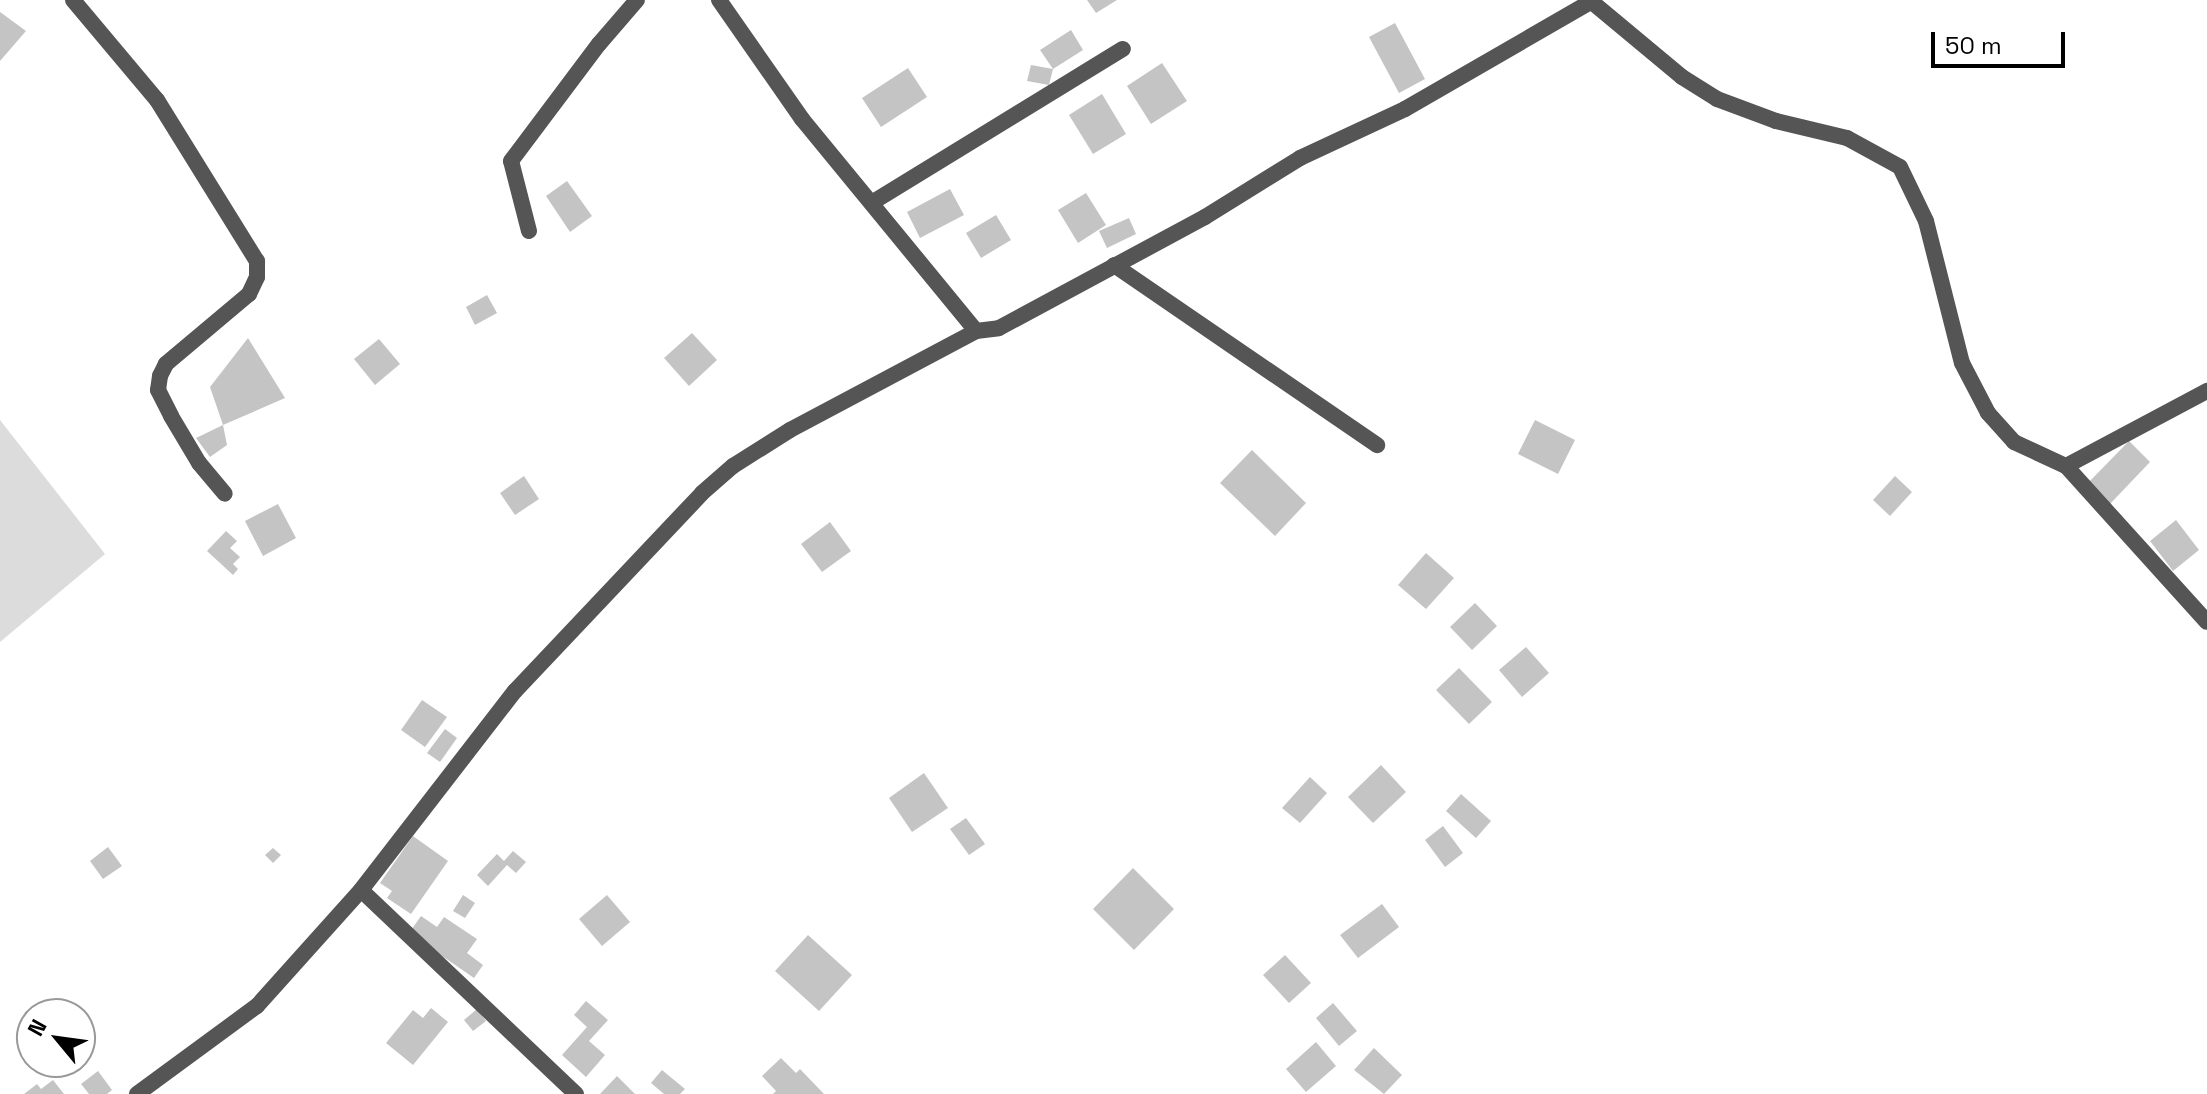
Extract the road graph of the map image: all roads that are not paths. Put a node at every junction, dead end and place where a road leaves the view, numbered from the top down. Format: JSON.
{"nodes":[{"id":1,"x":73,"y":0,"type":"edge"},
{"id":2,"x":637,"y":0,"type":"edge"},
{"id":3,"x":719,"y":0,"type":"edge"},
{"id":4,"x":1593,"y":1,"type":"edge"},
{"id":5,"x":1123,"y":49,"type":"dead end"},
{"id":6,"x":873,"y":202,"type":"junction"},
{"id":7,"x":529,"y":231,"type":"dead end"},
{"id":8,"x":1114,"y":265,"type":"junction"},
{"id":9,"x":976,"y":331,"type":"junction"},
{"id":10,"x":2207,"y":391,"type":"edge"},
{"id":11,"x":1377,"y":445,"type":"dead end"},
{"id":12,"x":2066,"y":466,"type":"junction"},
{"id":13,"x":225,"y":494,"type":"dead end"},
{"id":14,"x":2207,"y":622,"type":"edge"},
{"id":15,"x":361,"y":890,"type":"junction"},
{"id":16,"x":137,"y":1094,"type":"edge"},
{"id":17,"x":576,"y":1094,"type":"edge"}],
"edges":[{"from":1,"to":13,"type":"street"},
{"from":2,"to":7,"type":"street"},
{"from":3,"to":6,"type":"street"},
{"from":4,"to":8,"type":"street"},
{"from":4,"to":12,"type":"street"},
{"from":5,"to":6,"type":"street"},
{"from":6,"to":9,"type":"street"},
{"from":8,"to":9,"type":"street"},
{"from":8,"to":11,"type":"street"},
{"from":9,"to":15,"type":"street"},
{"from":10,"to":12,"type":"street"},
{"from":12,"to":14,"type":"street"},
{"from":15,"to":16,"type":"street"},
{"from":15,"to":17,"type":"street"}]}
